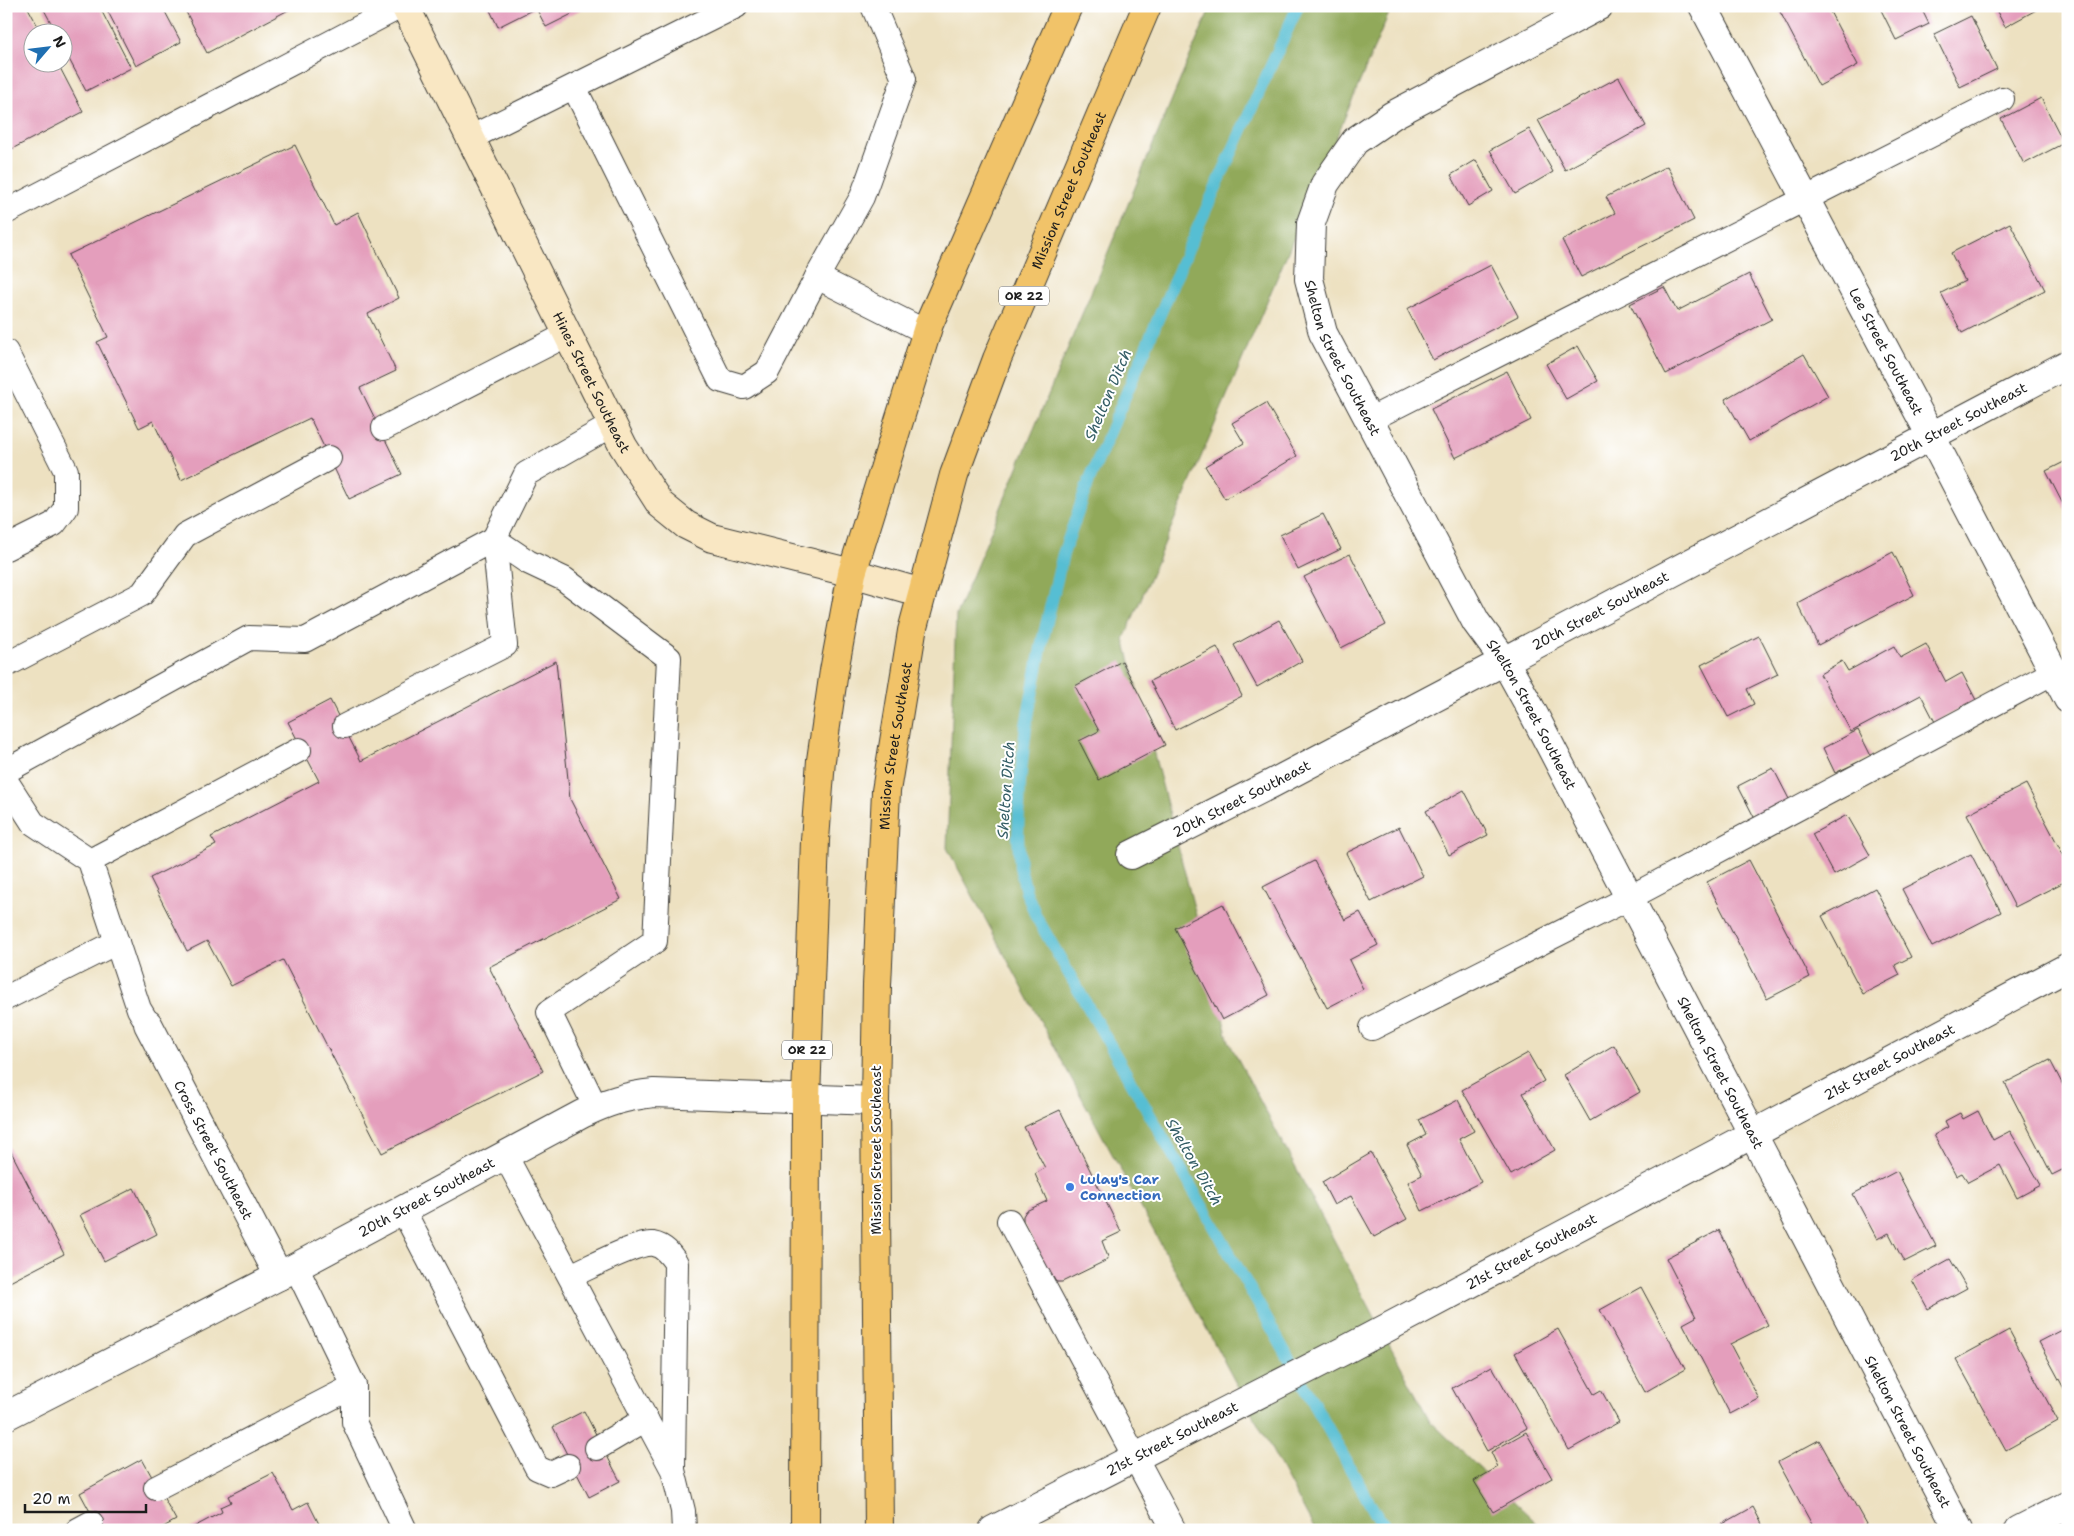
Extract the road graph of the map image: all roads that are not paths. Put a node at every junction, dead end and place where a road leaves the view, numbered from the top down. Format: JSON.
{"nodes":[{"id":1,"x":401,"y":6,"type":"edge"},
{"id":2,"x":405,"y":6,"type":"edge"},
{"id":3,"x":736,"y":6,"type":"edge"},
{"id":4,"x":873,"y":6,"type":"edge"},
{"id":5,"x":1068,"y":6,"type":"edge"},
{"id":6,"x":1147,"y":6,"type":"edge"},
{"id":7,"x":1599,"y":6,"type":"edge"},
{"id":8,"x":1703,"y":6,"type":"edge"},
{"id":9,"x":574,"y":87,"type":"junction"},
{"id":10,"x":2002,"y":99,"type":"dead end"},
{"id":11,"x":470,"y":138,"type":"junction"},
{"id":12,"x":1804,"y":198,"type":"junction"},
{"id":13,"x":6,"y":212,"type":"edge"},
{"id":14,"x":817,"y":278,"type":"junction"},
{"id":15,"x":926,"y":332,"type":"junction"},
{"id":16,"x":568,"y":334,"type":"junction"},
{"id":17,"x":6,"y":352,"type":"edge"},
{"id":18,"x":2068,"y":364,"type":"edge"},
{"id":19,"x":1368,"y":420,"type":"junction"},
{"id":20,"x":612,"y":425,"type":"junction"},
{"id":21,"x":384,"y":428,"type":"dead end"},
{"id":22,"x":1931,"y":436,"type":"junction"},
{"id":23,"x":329,"y":458,"type":"dead end"},
{"id":24,"x":494,"y":539,"type":"junction"},
{"id":25,"x":6,"y":548,"type":"edge"},
{"id":26,"x":852,"y":573,"type":"junction"},
{"id":27,"x":922,"y":593,"type":"junction"},
{"id":28,"x":1504,"y":660,"type":"junction"},
{"id":29,"x":6,"y":665,"type":"edge"},
{"id":30,"x":2062,"y":681,"type":"edge"},
{"id":31,"x":345,"y":726,"type":"dead end"},
{"id":32,"x":299,"y":750,"type":"dead end"},
{"id":33,"x":6,"y":771,"type":"edge"},
{"id":34,"x":6,"y":781,"type":"edge"},
{"id":35,"x":1131,"y":855,"type":"dead end"},
{"id":36,"x":90,"y":861,"type":"junction"},
{"id":37,"x":1629,"y":898,"type":"junction"},
{"id":38,"x":117,"y":942,"type":"junction"},
{"id":39,"x":2068,"y":967,"type":"edge"},
{"id":40,"x":6,"y":998,"type":"edge"},
{"id":41,"x":148,"y":1024,"type":"joint"},
{"id":42,"x":1372,"y":1028,"type":"dead end"},
{"id":43,"x":806,"y":1098,"type":"junction"},
{"id":44,"x":876,"y":1100,"type":"junction"},
{"id":45,"x":596,"y":1108,"type":"junction"},
{"id":46,"x":1751,"y":1133,"type":"junction"},
{"id":47,"x":505,"y":1155,"type":"junction"},
{"id":48,"x":403,"y":1210,"type":"junction"},
{"id":49,"x":1009,"y":1221,"type":"dead end"},
{"id":50,"x":287,"y":1272,"type":"junction"},
{"id":51,"x":570,"y":1276,"type":"junction"},
{"id":52,"x":351,"y":1381,"type":"junction"},
{"id":53,"x":6,"y":1416,"type":"edge"},
{"id":54,"x":646,"y":1419,"type":"junction"},
{"id":55,"x":597,"y":1448,"type":"dead end"},
{"id":56,"x":1134,"y":1458,"type":"junction"},
{"id":57,"x":568,"y":1466,"type":"dead end"},
{"id":58,"x":674,"y":1470,"type":"junction"},
{"id":59,"x":156,"y":1488,"type":"dead end"},
{"id":60,"x":2068,"y":1504,"type":"edge"},
{"id":61,"x":405,"y":1530,"type":"edge"},
{"id":62,"x":684,"y":1530,"type":"edge"},
{"id":63,"x":805,"y":1530,"type":"edge"},
{"id":64,"x":879,"y":1530,"type":"edge"},
{"id":65,"x":993,"y":1530,"type":"edge"},
{"id":66,"x":1174,"y":1530,"type":"edge"},
{"id":67,"x":1959,"y":1530,"type":"edge"},
{"id":68,"x":2019,"y":1530,"type":"edge"}],
"edges":[{"from":1,"to":13,"type":"lane"},
{"from":2,"to":11,"type":"street","name":"Hines Street Southeast"},
{"from":3,"to":9,"type":"lane"},
{"from":4,"to":14,"type":"lane"},
{"from":5,"to":15,"type":"highway","number":"OR 22"},
{"from":6,"to":27,"type":"highway","name":"Mission Street Southeast","number":"OR 22"},
{"from":7,"to":19,"type":"street","name":"Shelton Street Southeast"},
{"from":8,"to":12,"type":"street","name":"Lee Street Southeast"},
{"from":9,"to":11,"type":"lane"},
{"from":9,"to":14,"type":"lane"},
{"from":10,"to":12,"type":"lane"},
{"from":11,"to":16,"type":"street","name":"Hines Street Southeast"},
{"from":12,"to":19,"type":"lane"},
{"from":12,"to":22,"type":"street","name":"Lee Street Southeast"},
{"from":14,"to":15,"type":"lane"},
{"from":15,"to":26,"type":"highway","number":"OR 22"},
{"from":16,"to":20,"type":"street","name":"Hines Street Southeast"},
{"from":16,"to":21,"type":"lane"},
{"from":17,"to":25,"type":"lane"},
{"from":18,"to":22,"type":"street","name":"20th Street Southeast"},
{"from":19,"to":28,"type":"street","name":"Shelton Street Southeast"},
{"from":20,"to":24,"type":"lane"},
{"from":20,"to":26,"type":"street","name":"Hines Street Southeast"},
{"from":22,"to":28,"type":"street","name":"20th Street Southeast"},
{"from":22,"to":30,"type":"street","name":"Lee Street Southeast"},
{"from":23,"to":29,"type":"lane"},
{"from":24,"to":31,"type":"lane"},
{"from":24,"to":33,"type":"lane"},
{"from":24,"to":45,"type":"lane"},
{"from":26,"to":27,"type":"street","name":"Hines Street Southeast"},
{"from":26,"to":43,"type":"highway","number":"OR 22"},
{"from":27,"to":44,"type":"highway","name":"Mission Street Southeast","number":"OR 22"},
{"from":28,"to":35,"type":"street","name":"20th Street Southeast"},
{"from":28,"to":37,"type":"street","name":"Shelton Street Southeast"},
{"from":30,"to":37,"type":"lane"},
{"from":32,"to":36,"type":"lane"},
{"from":34,"to":36,"type":"lane"},
{"from":36,"to":38,"type":"lane"},
{"from":37,"to":42,"type":"lane"},
{"from":37,"to":46,"type":"street","name":"Shelton Street Southeast"},
{"from":38,"to":40,"type":"lane"},
{"from":38,"to":41,"type":"lane"},
{"from":39,"to":46,"type":"street","name":"21st Street Southeast"},
{"from":41,"to":50,"type":"street","name":"Cross Street Southeast"},
{"from":43,"to":44,"type":"street","name":"20th Street Southeast"},
{"from":43,"to":45,"type":"street","name":"20th Street Southeast"},
{"from":43,"to":63,"type":"highway","number":"OR 22"},
{"from":44,"to":64,"type":"highway","name":"Mission Street Southeast","number":"OR 22"},
{"from":45,"to":47,"type":"street","name":"20th Street Southeast"},
{"from":46,"to":56,"type":"street","name":"21st Street Southeast"},
{"from":46,"to":67,"type":"street","name":"Shelton Street Southeast"},
{"from":47,"to":48,"type":"street","name":"20th Street Southeast"},
{"from":47,"to":51,"type":"lane"},
{"from":48,"to":50,"type":"street","name":"20th Street Southeast"},
{"from":48,"to":57,"type":"lane"},
{"from":49,"to":56,"type":"lane"},
{"from":50,"to":52,"type":"lane"},
{"from":50,"to":53,"type":"street","name":"20th Street Southeast"},
{"from":51,"to":54,"type":"lane"},
{"from":51,"to":58,"type":"lane"},
{"from":52,"to":59,"type":"lane"},
{"from":52,"to":61,"type":"lane"},
{"from":54,"to":55,"type":"lane"},
{"from":54,"to":58,"type":"lane"},
{"from":56,"to":65,"type":"street","name":"21st Street Southeast"},
{"from":56,"to":66,"type":"lane"},
{"from":58,"to":62,"type":"lane"},
{"from":60,"to":68,"type":"street"}]}
